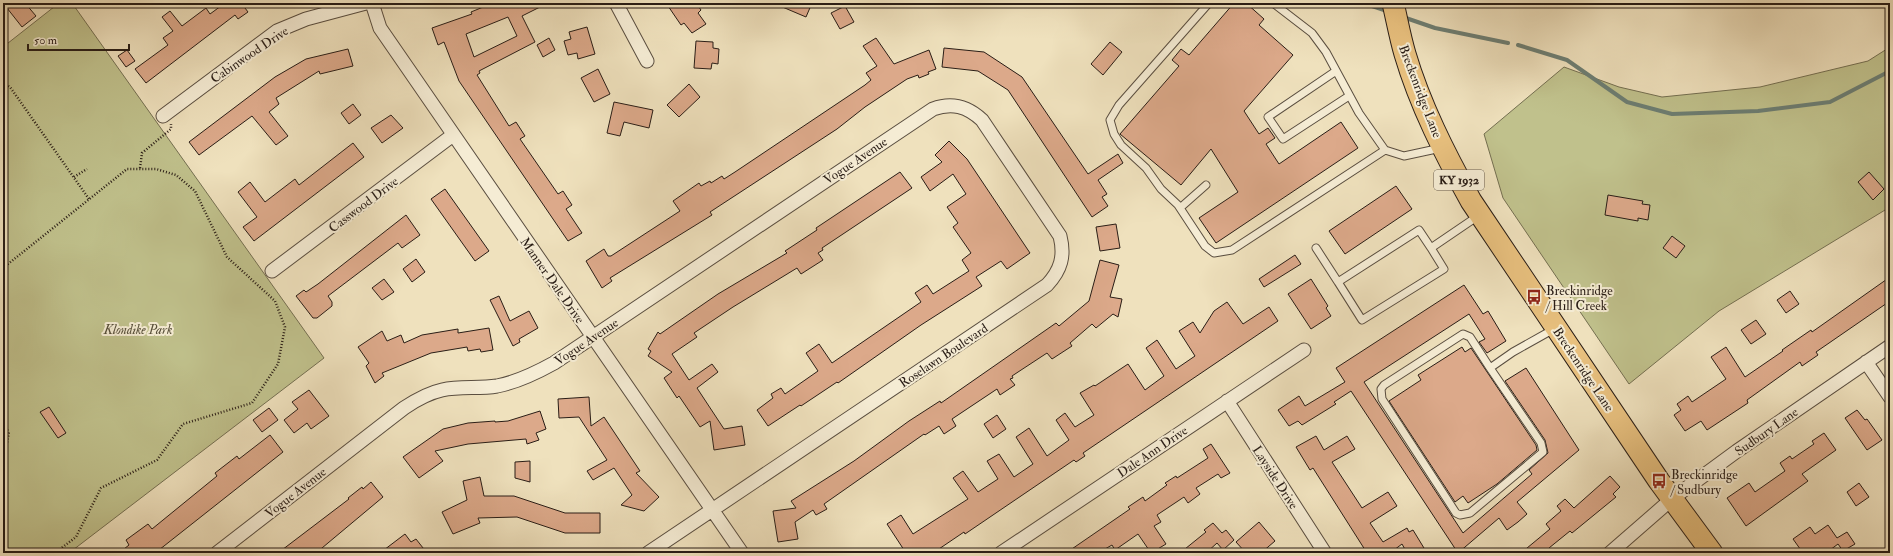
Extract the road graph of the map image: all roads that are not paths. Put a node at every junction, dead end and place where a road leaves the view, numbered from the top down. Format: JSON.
{"nodes":[{"id":1,"x":366,"y":3,"type":"edge"},
{"id":2,"x":372,"y":3,"type":"edge"},
{"id":3,"x":616,"y":3,"type":"edge"},
{"id":4,"x":1209,"y":3,"type":"edge"},
{"id":5,"x":1273,"y":3,"type":"edge"},
{"id":6,"x":1394,"y":3,"type":"edge"},
{"id":7,"x":647,"y":60,"type":"dead end"},
{"id":8,"x":1336,"y":71,"type":"junction"},
{"id":9,"x":1349,"y":96,"type":"junction"},
{"id":10,"x":950,"y":104,"type":"joint"},
{"id":11,"x":166,"y":113,"type":"road end"},
{"id":12,"x":453,"y":135,"type":"junction"},
{"id":13,"x":1443,"y":148,"type":"junction"},
{"id":14,"x":1385,"y":150,"type":"junction"},
{"id":15,"x":1206,"y":185,"type":"dead end"},
{"id":16,"x":1180,"y":208,"type":"junction"},
{"id":17,"x":1480,"y":214,"type":"junction"},
{"id":18,"x":1316,"y":248,"type":"dead end"},
{"id":19,"x":1431,"y":248,"type":"junction"},
{"id":20,"x":272,"y":271,"type":"dead end"},
{"id":21,"x":1338,"y":282,"type":"junction"},
{"id":22,"x":1556,"y":328,"type":"junction"},
{"id":23,"x":592,"y":336,"type":"junction"},
{"id":24,"x":1890,"y":346,"type":"edge"},
{"id":25,"x":1304,"y":350,"type":"dead end"},
{"id":26,"x":1866,"y":362,"type":"junction"},
{"id":27,"x":1490,"y":368,"type":"junction"},
{"id":28,"x":1890,"y":397,"type":"edge"},
{"id":29,"x":1227,"y":401,"type":"junction"},
{"id":30,"x":1673,"y":498,"type":"junction"},
{"id":31,"x":712,"y":510,"type":"junction"},
{"id":32,"x":1322,"y":552,"type":"edge"},
{"id":33,"x":217,"y":553,"type":"edge"},
{"id":34,"x":648,"y":553,"type":"edge"},
{"id":35,"x":742,"y":553,"type":"edge"},
{"id":36,"x":1001,"y":553,"type":"edge"},
{"id":37,"x":1610,"y":553,"type":"edge"},
{"id":38,"x":1712,"y":553,"type":"edge"}],
"edges":[{"from":1,"to":11,"type":"street","name":"Cabinwood Drive"},
{"from":2,"to":12,"type":"street","name":"Manner Dale Drive"},
{"from":3,"to":7,"type":"street"},
{"from":4,"to":16,"type":"lane"},
{"from":5,"to":8,"type":"lane"},
{"from":6,"to":13,"type":"main road","name":"Breckenridge Lane","number":"KY 1932"},
{"from":8,"to":9,"type":"lane"},
{"from":8,"to":9,"type":"lane"},
{"from":9,"to":14,"type":"lane"},
{"from":10,"to":23,"type":"street","name":"Vogue Avenue"},
{"from":10,"to":31,"type":"street","name":"Roselawn Boulevard"},
{"from":12,"to":20,"type":"street","name":"Casswood Drive"},
{"from":12,"to":23,"type":"street","name":"Manner Dale Drive"},
{"from":13,"to":14,"type":"lane"},
{"from":13,"to":17,"type":"main road","name":"Breckenridge Lane","number":"KY 1932"},
{"from":14,"to":16,"type":"lane"},
{"from":15,"to":16,"type":"lane"},
{"from":17,"to":19,"type":"lane"},
{"from":17,"to":22,"type":"main road","name":"Breckenridge Lane","number":"KY 1932"},
{"from":18,"to":21,"type":"lane"},
{"from":19,"to":21,"type":"lane"},
{"from":19,"to":21,"type":"lane"},
{"from":22,"to":27,"type":"lane"},
{"from":22,"to":30,"type":"main road","name":"Breckenridge Lane","number":"KY 1932"},
{"from":23,"to":31,"type":"street","name":"Manner Dale Drive"},
{"from":23,"to":33,"type":"street","name":"Vogue Avenue"},
{"from":24,"to":26,"type":"street","name":"Sudbury Lane"},
{"from":25,"to":29,"type":"street","name":"Dale Ann Drive"},
{"from":26,"to":28,"type":"street"},
{"from":26,"to":30,"type":"street","name":"Sudbury Lane"},
{"from":27,"to":27,"type":"lane"},
{"from":29,"to":32,"type":"street","name":"Layside Drive"},
{"from":29,"to":36,"type":"street","name":"Dale Ann Drive"},
{"from":30,"to":37,"type":"street","name":"Sudbury Lane"},
{"from":30,"to":38,"type":"main road","name":"Breckenridge Lane","number":"KY 1932"},
{"from":31,"to":34,"type":"street","name":"Roselawn Boulevard"},
{"from":31,"to":35,"type":"street","name":"Manner Dale Drive"}]}
